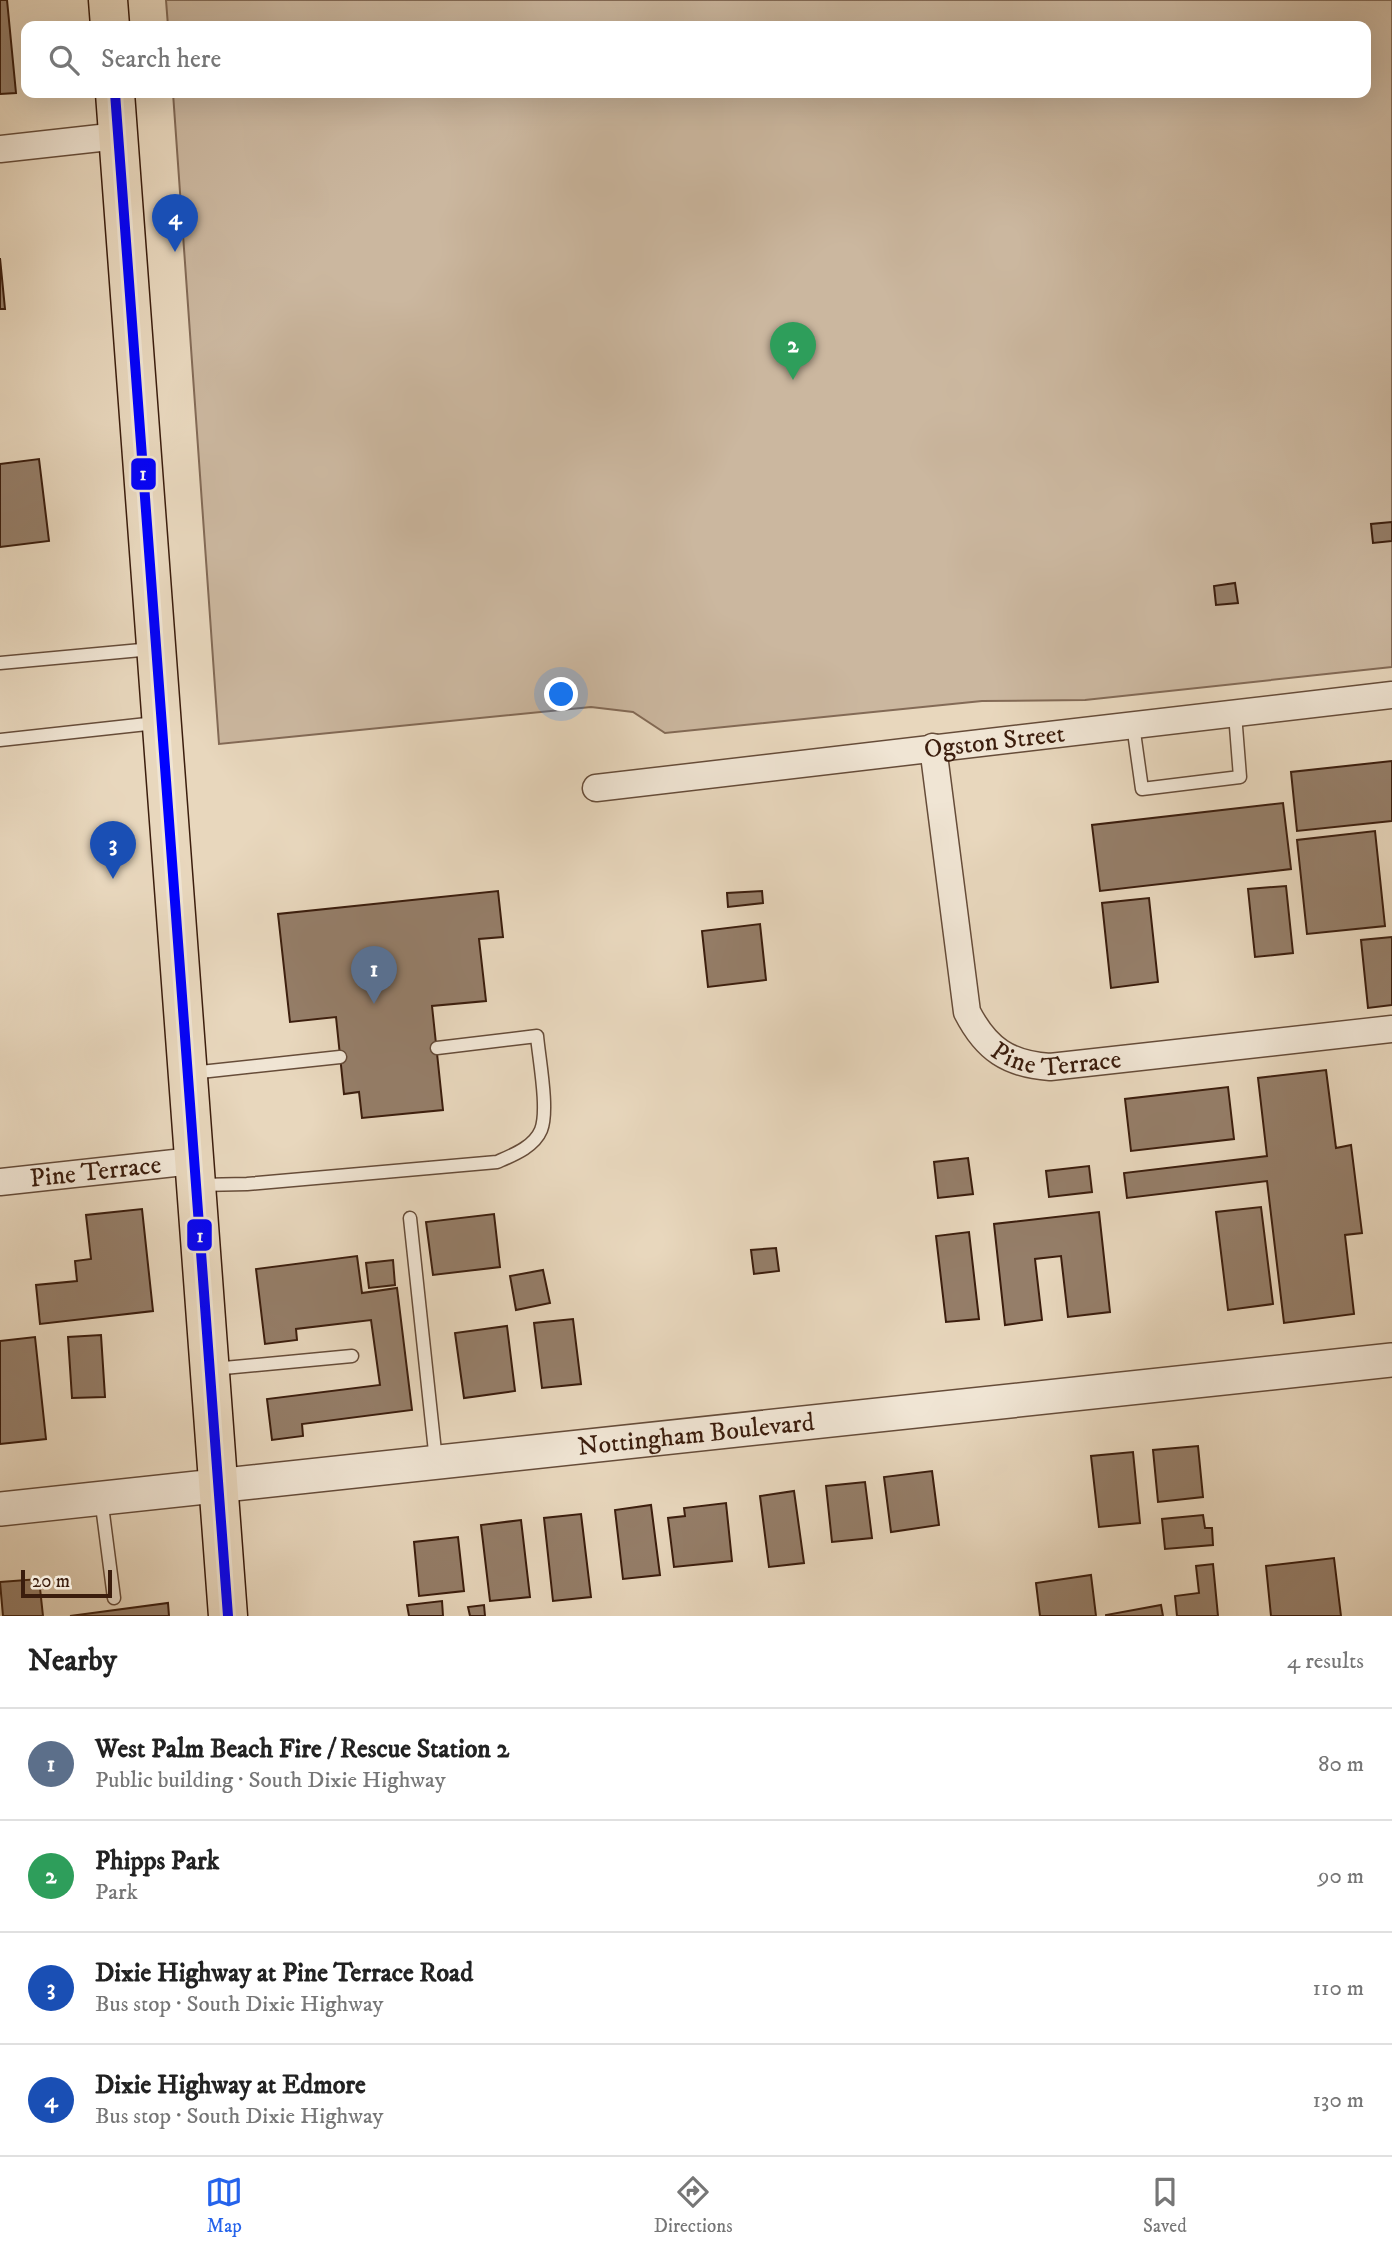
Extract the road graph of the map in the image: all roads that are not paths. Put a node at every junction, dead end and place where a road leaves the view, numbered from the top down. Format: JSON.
{"nodes":[{"id":1,"x":108,"y":0,"type":"edge"},
{"id":2,"x":110,"y":21,"type":"edge"},
{"id":3,"x":115,"y":98,"type":"edge"},
{"id":4,"x":118,"y":136,"type":"junction"},
{"id":5,"x":0,"y":149,"type":"edge"},
{"id":6,"x":156,"y":649,"type":"junction"},
{"id":7,"x":0,"y":663,"type":"edge"},
{"id":8,"x":1392,"y":695,"type":"edge"},
{"id":9,"x":1235,"y":713,"type":"junction"},
{"id":10,"x":161,"y":722,"type":"junction"},
{"id":11,"x":1133,"y":725,"type":"junction"},
{"id":12,"x":0,"y":740,"type":"edge"},
{"id":13,"x":933,"y":747,"type":"junction"},
{"id":14,"x":596,"y":788,"type":"dead end"},
{"id":15,"x":1392,"y":1029,"type":"edge"},
{"id":16,"x":437,"y":1048,"type":"dead end"},
{"id":17,"x":340,"y":1057,"type":"dead end"},
{"id":18,"x":187,"y":1074,"type":"junction"},
{"id":19,"x":194,"y":1173,"type":"junction"},
{"id":20,"x":0,"y":1182,"type":"edge"},
{"id":21,"x":410,"y":1218,"type":"dead end"},
{"id":22,"x":352,"y":1356,"type":"dead end"},
{"id":23,"x":1392,"y":1360,"type":"edge"},
{"id":24,"x":209,"y":1369,"type":"junction"},
{"id":25,"x":436,"y":1462,"type":"junction"},
{"id":26,"x":218,"y":1485,"type":"junction"},
{"id":27,"x":101,"y":1497,"type":"junction"},
{"id":28,"x":0,"y":1509,"type":"edge"},
{"id":29,"x":114,"y":1598,"type":"dead end"},
{"id":30,"x":228,"y":1616,"type":"edge"}],
"edges":[{"from":1,"to":2,"type":"main road"},
{"from":3,"to":4,"type":"main road"},
{"from":4,"to":5,"type":"street"},
{"from":4,"to":6,"type":"main road"},
{"from":6,"to":7,"type":"lane"},
{"from":6,"to":10,"type":"main road"},
{"from":8,"to":9,"type":"street","name":"Ogston Street"},
{"from":9,"to":11,"type":"street","name":"Ogston Street"},
{"from":9,"to":11,"type":"lane"},
{"from":10,"to":12,"type":"lane"},
{"from":10,"to":18,"type":"main road"},
{"from":11,"to":13,"type":"street","name":"Ogston Street"},
{"from":13,"to":14,"type":"street","name":"Ogston Street"},
{"from":13,"to":15,"type":"street","name":"Pine Terrace"},
{"from":16,"to":19,"type":"lane"},
{"from":17,"to":18,"type":"lane"},
{"from":18,"to":19,"type":"main road"},
{"from":19,"to":20,"type":"street","name":"Pine Terrace"},
{"from":19,"to":24,"type":"main road"},
{"from":21,"to":25,"type":"lane"},
{"from":22,"to":24,"type":"lane"},
{"from":23,"to":25,"type":"street","name":"Nottingham Boulevard"},
{"from":24,"to":26,"type":"main road"},
{"from":25,"to":26,"type":"street","name":"Nottingham Boulevard"},
{"from":26,"to":27,"type":"street","name":"Nottingham Boulevard"},
{"from":26,"to":30,"type":"main road"},
{"from":27,"to":28,"type":"street","name":"Nottingham Boulevard"},
{"from":27,"to":29,"type":"lane"}]}
